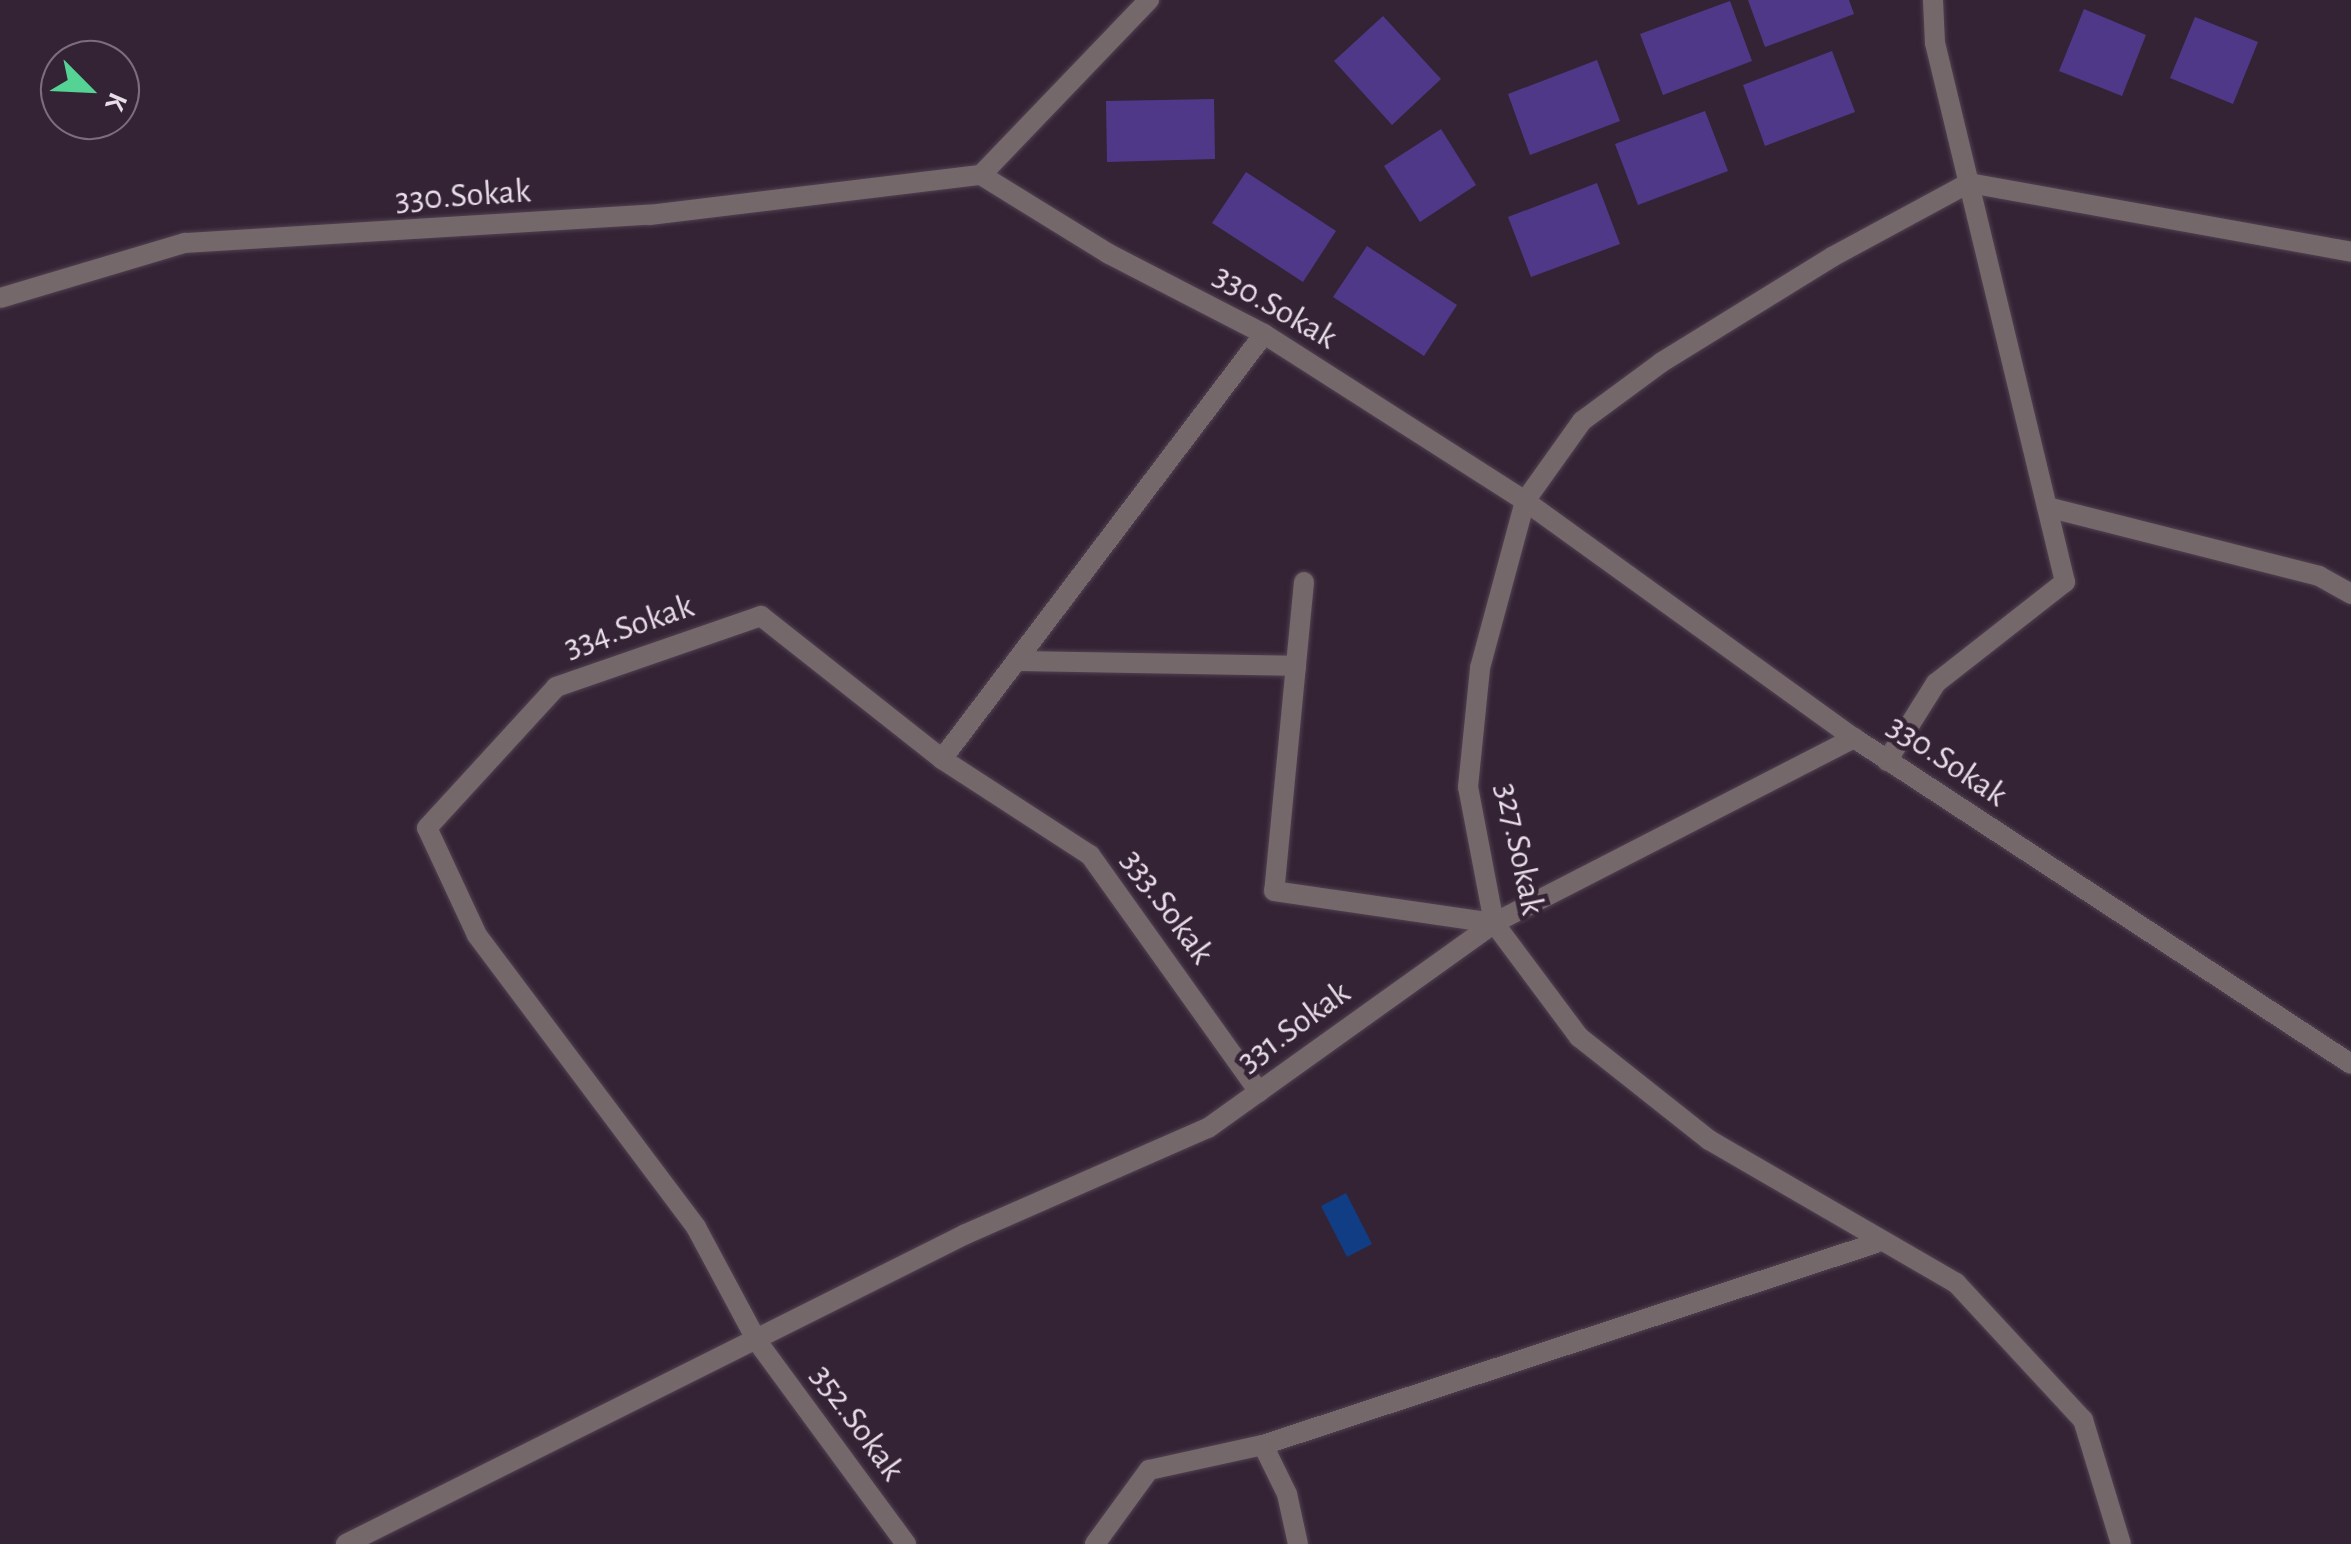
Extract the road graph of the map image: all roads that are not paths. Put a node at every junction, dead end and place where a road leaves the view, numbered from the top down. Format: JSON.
{"nodes":[{"id":1,"x":1149,"y":0,"type":"edge"},
{"id":2,"x":1933,"y":0,"type":"edge"},
{"id":3,"x":981,"y":174,"type":"junction"},
{"id":4,"x":1969,"y":183,"type":"junction"},
{"id":5,"x":2351,"y":252,"type":"edge"},
{"id":6,"x":0,"y":298,"type":"edge"},
{"id":7,"x":1264,"y":334,"type":"junction"},
{"id":8,"x":1525,"y":501,"type":"junction"},
{"id":9,"x":2046,"y":508,"type":"junction"},
{"id":10,"x":1304,"y":582,"type":"dead end"},
{"id":11,"x":2351,"y":594,"type":"edge"},
{"id":12,"x":1016,"y":661,"type":"junction"},
{"id":13,"x":1296,"y":666,"type":"junction"},
{"id":14,"x":1854,"y":738,"type":"junction"},
{"id":15,"x":942,"y":759,"type":"junction"},
{"id":16,"x":1887,"y":760,"type":"junction"},
{"id":17,"x":1494,"y":924,"type":"junction"},
{"id":18,"x":2351,"y":1064,"type":"edge"},
{"id":19,"x":1259,"y":1092,"type":"junction"},
{"id":20,"x":1876,"y":1242,"type":"junction"},
{"id":21,"x":757,"y":1341,"type":"junction"},
{"id":22,"x":1263,"y":1445,"type":"junction"},
{"id":23,"x":346,"y":1544,"type":"edge"},
{"id":24,"x":906,"y":1544,"type":"edge"},
{"id":25,"x":1095,"y":1544,"type":"edge"},
{"id":26,"x":1298,"y":1544,"type":"edge"},
{"id":27,"x":2121,"y":1544,"type":"edge"}],
"edges":[{"from":1,"to":3,"type":"street"},
{"from":2,"to":4,"type":"street"},
{"from":3,"to":6,"type":"street","name":"330.Sokak"},
{"from":3,"to":7,"type":"street","name":"330.Sokak"},
{"from":4,"to":5,"type":"street"},
{"from":4,"to":8,"type":"street","name":"327.Sokak"},
{"from":4,"to":9,"type":"street"},
{"from":7,"to":8,"type":"street","name":"330.Sokak"},
{"from":7,"to":12,"type":"street"},
{"from":8,"to":14,"type":"street","name":"330.Sokak"},
{"from":8,"to":17,"type":"street","name":"327.Sokak"},
{"from":9,"to":11,"type":"street"},
{"from":9,"to":16,"type":"street"},
{"from":10,"to":13,"type":"street"},
{"from":12,"to":13,"type":"street"},
{"from":12,"to":15,"type":"street"},
{"from":13,"to":17,"type":"street"},
{"from":14,"to":16,"type":"street","name":"330.Sokak"},
{"from":14,"to":17,"type":"street","name":"331.Sokak"},
{"from":15,"to":19,"type":"street","name":"333.Sokak"},
{"from":15,"to":21,"type":"street","name":"334.Sokak"},
{"from":16,"to":18,"type":"street","name":"330.Sokak"},
{"from":17,"to":19,"type":"street","name":"331.Sokak"},
{"from":17,"to":20,"type":"street","name":"327.Sokak"},
{"from":19,"to":21,"type":"street","name":"331.Sokak"},
{"from":20,"to":22,"type":"street"},
{"from":20,"to":27,"type":"street","name":"327.Sokak"},
{"from":21,"to":23,"type":"street","name":"331.Sokak"},
{"from":21,"to":24,"type":"street","name":"352.Sokak"},
{"from":22,"to":25,"type":"street"},
{"from":22,"to":26,"type":"street"}]}
